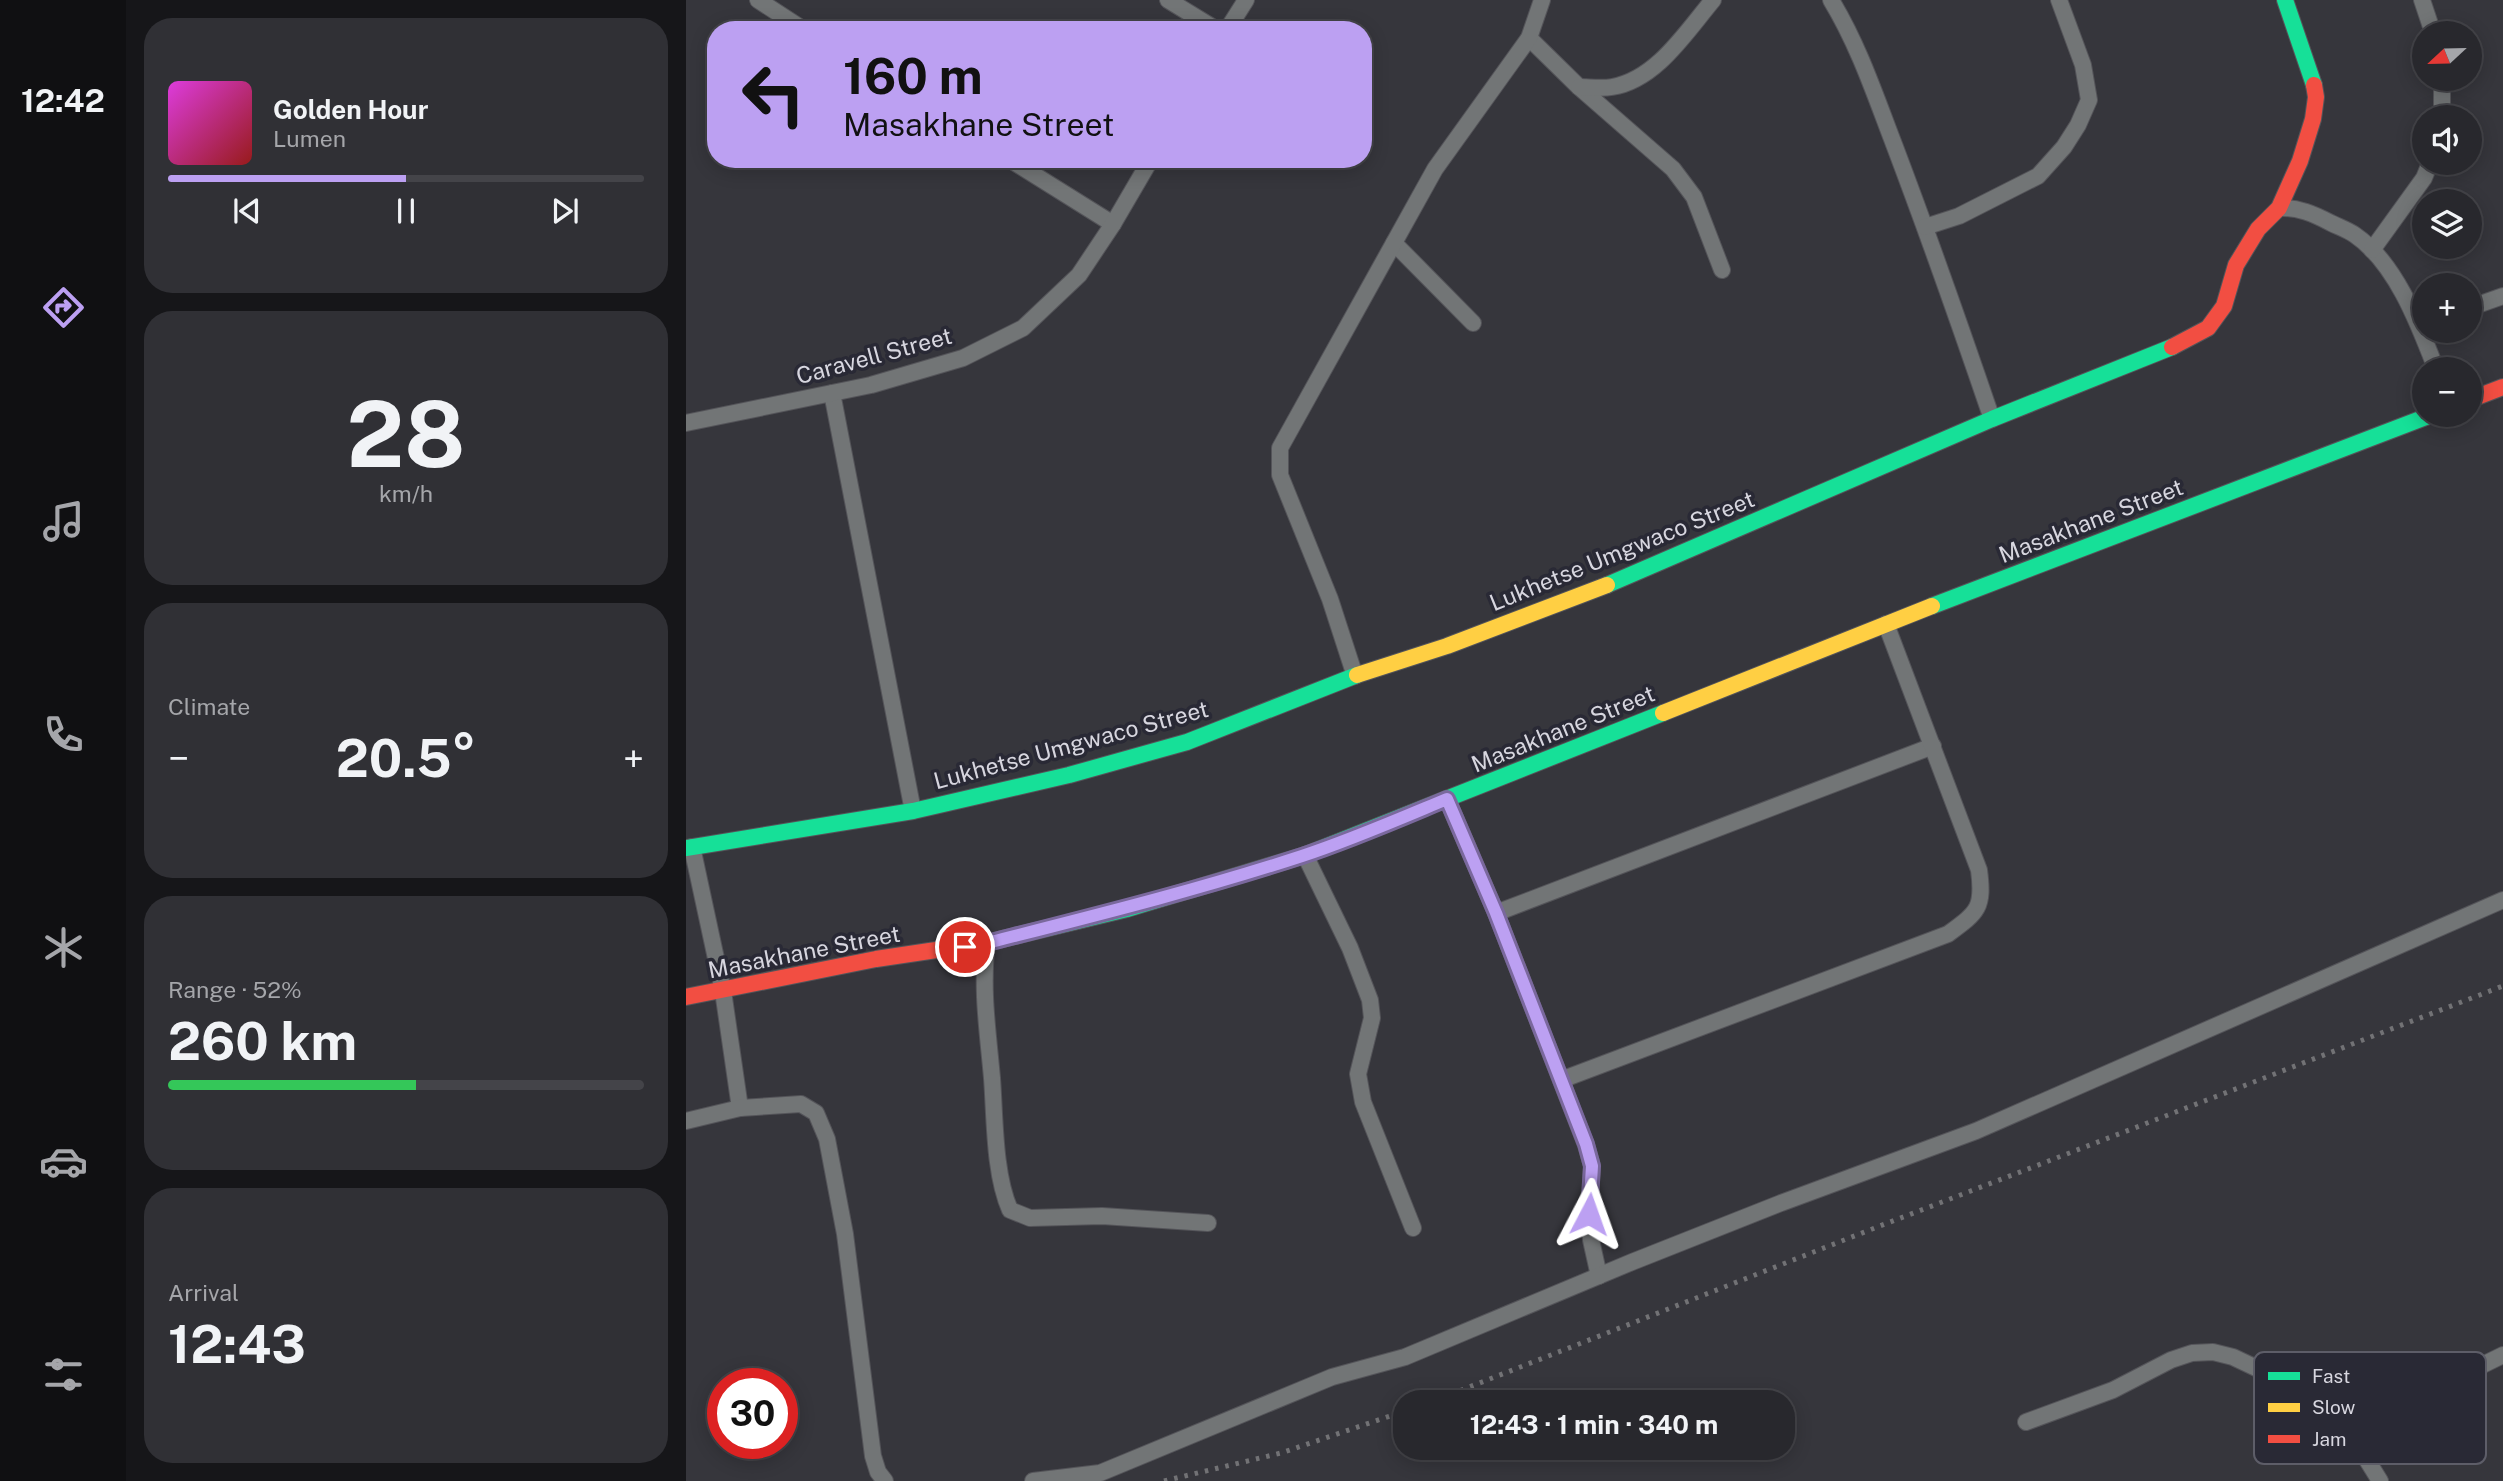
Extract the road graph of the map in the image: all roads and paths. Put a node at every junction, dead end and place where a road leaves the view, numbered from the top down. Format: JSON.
{"nodes":[{"id":1,"x":758,"y":0,"type":"edge"},
{"id":2,"x":1168,"y":0,"type":"edge"},
{"id":3,"x":1246,"y":0,"type":"edge"},
{"id":4,"x":1542,"y":0,"type":"edge"},
{"id":5,"x":1713,"y":0,"type":"edge"},
{"id":6,"x":1831,"y":0,"type":"edge"},
{"id":7,"x":2059,"y":0,"type":"edge"},
{"id":8,"x":2285,"y":0,"type":"edge"},
{"id":9,"x":2422,"y":0,"type":"edge"},
{"id":10,"x":790,"y":21,"type":"edge"},
{"id":11,"x":1202,"y":21,"type":"edge"},
{"id":12,"x":1233,"y":21,"type":"edge"},
{"id":13,"x":2429,"y":21,"type":"edge"},
{"id":14,"x":1530,"y":38,"type":"junction"},
{"id":15,"x":1579,"y":86,"type":"junction"},
{"id":16,"x":1023,"y":168,"type":"edge"},
{"id":17,"x":1146,"y":168,"type":"edge"},
{"id":18,"x":2425,"y":175,"type":"edge"},
{"id":19,"x":2279,"y":208,"type":"junction"},
{"id":20,"x":1113,"y":224,"type":"junction"},
{"id":21,"x":1925,"y":227,"type":"junction"},
{"id":22,"x":1394,"y":243,"type":"junction"},
{"id":23,"x":2372,"y":250,"type":"junction"},
{"id":24,"x":1721,"y":271,"type":"dead end"},
{"id":25,"x":2503,"y":296,"type":"edge"},
{"id":26,"x":2482,"y":303,"type":"edge"},
{"id":27,"x":2412,"y":307,"type":"edge"},
{"id":28,"x":1474,"y":323,"type":"dead end"},
{"id":29,"x":2503,"y":387,"type":"edge"},
{"id":30,"x":832,"y":393,"type":"junction"},
{"id":31,"x":2482,"y":395,"type":"edge"},
{"id":32,"x":1992,"y":419,"type":"junction"},
{"id":33,"x":2412,"y":422,"type":"edge"},
{"id":34,"x":686,"y":423,"type":"edge"},
{"id":35,"x":1886,"y":624,"type":"junction"},
{"id":36,"x":1355,"y":676,"type":"junction"},
{"id":37,"x":1933,"y":746,"type":"junction"},
{"id":38,"x":1447,"y":799,"type":"junction"},
{"id":39,"x":913,"y":811,"type":"junction"},
{"id":40,"x":689,"y":847,"type":"edge"},
{"id":41,"x":1305,"y":855,"type":"junction"},
{"id":42,"x":2503,"y":900,"type":"edge"},
{"id":43,"x":1496,"y":913,"type":"junction"},
{"id":44,"x":987,"y":943,"type":"junction"},
{"id":45,"x":723,"y":991,"type":"junction"},
{"id":46,"x":686,"y":997,"type":"edge"},
{"id":47,"x":1561,"y":1080,"type":"junction"},
{"id":48,"x":740,"y":1108,"type":"junction"},
{"id":49,"x":686,"y":1121,"type":"edge"},
{"id":50,"x":1208,"y":1223,"type":"dead end"},
{"id":51,"x":1413,"y":1228,"type":"dead end"},
{"id":52,"x":1599,"y":1276,"type":"junction"},
{"id":53,"x":2503,"y":1354,"type":"edge"},
{"id":54,"x":2486,"y":1362,"type":"edge"},
{"id":55,"x":2254,"y":1367,"type":"edge"},
{"id":56,"x":2026,"y":1422,"type":"dead end"},
{"id":57,"x":2370,"y":1464,"type":"edge"},
{"id":58,"x":885,"y":1481,"type":"edge"},
{"id":59,"x":1033,"y":1481,"type":"edge"},
{"id":60,"x":2380,"y":1481,"type":"edge"}],
"edges":[{"from":1,"to":10,"type":"street"},
{"from":2,"to":11,"type":"street"},
{"from":3,"to":12,"type":"street"},
{"from":4,"to":14,"type":"street"},
{"from":5,"to":15,"type":"street"},
{"from":6,"to":21,"type":"street"},
{"from":7,"to":21,"type":"street"},
{"from":8,"to":19,"type":"street","name":"Lukhetse Umgwaco Street"},
{"from":9,"to":13,"type":"street"},
{"from":14,"to":15,"type":"street"},
{"from":14,"to":22,"type":"street"},
{"from":15,"to":24,"type":"street"},
{"from":16,"to":20,"type":"street"},
{"from":17,"to":20,"type":"street","name":"Caravell Street"},
{"from":18,"to":23,"type":"street"},
{"from":19,"to":23,"type":"street"},
{"from":19,"to":32,"type":"street","name":"Lukhetse Umgwaco Street"},
{"from":20,"to":30,"type":"street","name":"Caravell Street"},
{"from":21,"to":32,"type":"street"},
{"from":22,"to":28,"type":"street"},
{"from":22,"to":36,"type":"street"},
{"from":23,"to":27,"type":"street"},
{"from":25,"to":26,"type":"street"},
{"from":29,"to":31,"type":"street"},
{"from":30,"to":34,"type":"street","name":"Caravell Street"},
{"from":30,"to":39,"type":"street"},
{"from":32,"to":36,"type":"street","name":"Lukhetse Umgwaco Street"},
{"from":33,"to":35,"type":"street","name":"Masakhane Street"},
{"from":35,"to":37,"type":"street"},
{"from":35,"to":38,"type":"street","name":"Masakhane Street"},
{"from":36,"to":39,"type":"street","name":"Lukhetse Umgwaco Street"},
{"from":37,"to":43,"type":"street"},
{"from":37,"to":47,"type":"street"},
{"from":38,"to":41,"type":"street","name":"Masakhane Street"},
{"from":38,"to":43,"type":"street"},
{"from":39,"to":40,"type":"street","name":"Lukhetse Umgwaco Street"},
{"from":40,"to":45,"type":"street"},
{"from":41,"to":44,"type":"street","name":"Masakhane Street"},
{"from":41,"to":51,"type":"street"},
{"from":42,"to":52,"type":"street"},
{"from":43,"to":47,"type":"street"},
{"from":44,"to":45,"type":"street","name":"Masakhane Street"},
{"from":44,"to":50,"type":"street"},
{"from":45,"to":46,"type":"street","name":"Masakhane Street"},
{"from":45,"to":48,"type":"street"},
{"from":47,"to":52,"type":"street"},
{"from":48,"to":49,"type":"street"},
{"from":48,"to":58,"type":"street"},
{"from":52,"to":59,"type":"street"},
{"from":53,"to":54,"type":"street"},
{"from":55,"to":56,"type":"street"},
{"from":57,"to":60,"type":"street"}]}
